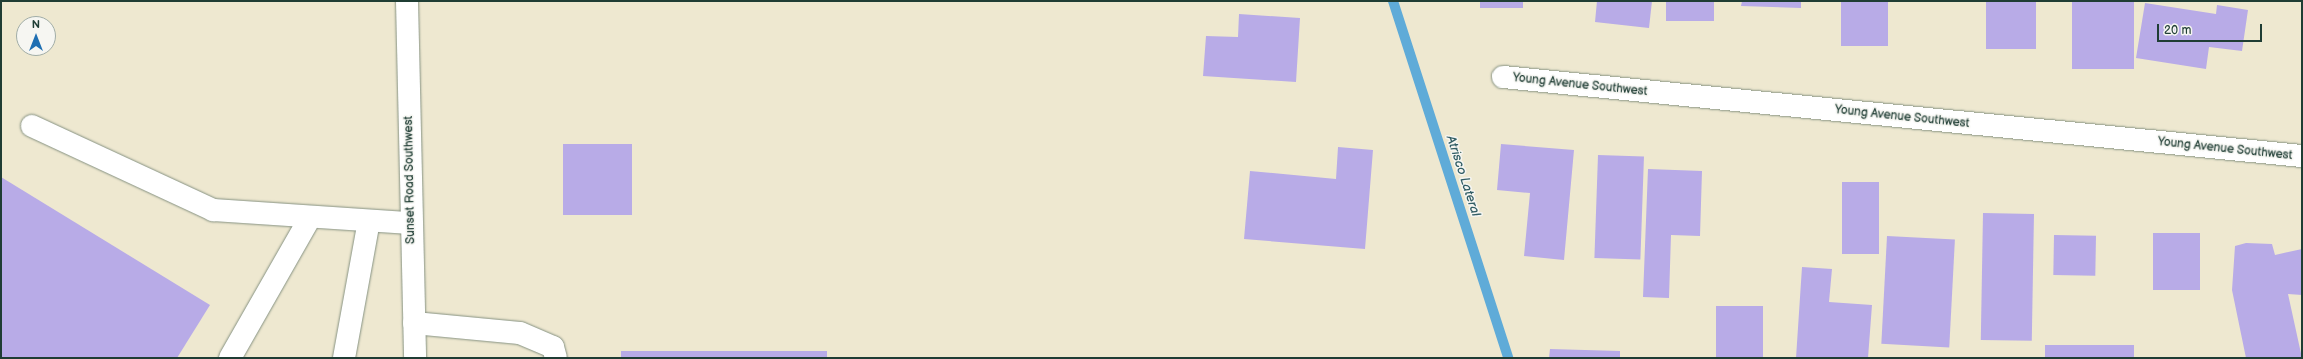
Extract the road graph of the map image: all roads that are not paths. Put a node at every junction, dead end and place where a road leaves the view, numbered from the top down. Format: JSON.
{"nodes":[{"id":1,"x":406,"y":1,"type":"edge"},
{"id":2,"x":1503,"y":77,"type":"dead end"},
{"id":3,"x":32,"y":126,"type":"dead end"},
{"id":4,"x":2302,"y":156,"type":"edge"},
{"id":5,"x":310,"y":218,"type":"junction"},
{"id":6,"x":369,"y":221,"type":"junction"},
{"id":7,"x":411,"y":223,"type":"junction"},
{"id":8,"x":414,"y":323,"type":"junction"},
{"id":9,"x":230,"y":358,"type":"edge"},
{"id":10,"x":344,"y":358,"type":"edge"},
{"id":11,"x":415,"y":358,"type":"edge"},
{"id":12,"x":556,"y":358,"type":"edge"}],
"edges":[{"from":1,"to":7,"type":"street","name":"Sunset Road Southwest"},
{"from":2,"to":4,"type":"street","name":"Young Avenue Southwest"},
{"from":3,"to":5,"type":"street"},
{"from":5,"to":6,"type":"street"},
{"from":5,"to":9,"type":"street"},
{"from":6,"to":7,"type":"street"},
{"from":6,"to":10,"type":"street"},
{"from":7,"to":8,"type":"street","name":"Sunset Road Southwest"},
{"from":8,"to":11,"type":"street","name":"Sunset Road Southwest"},
{"from":8,"to":12,"type":"street"}]}
